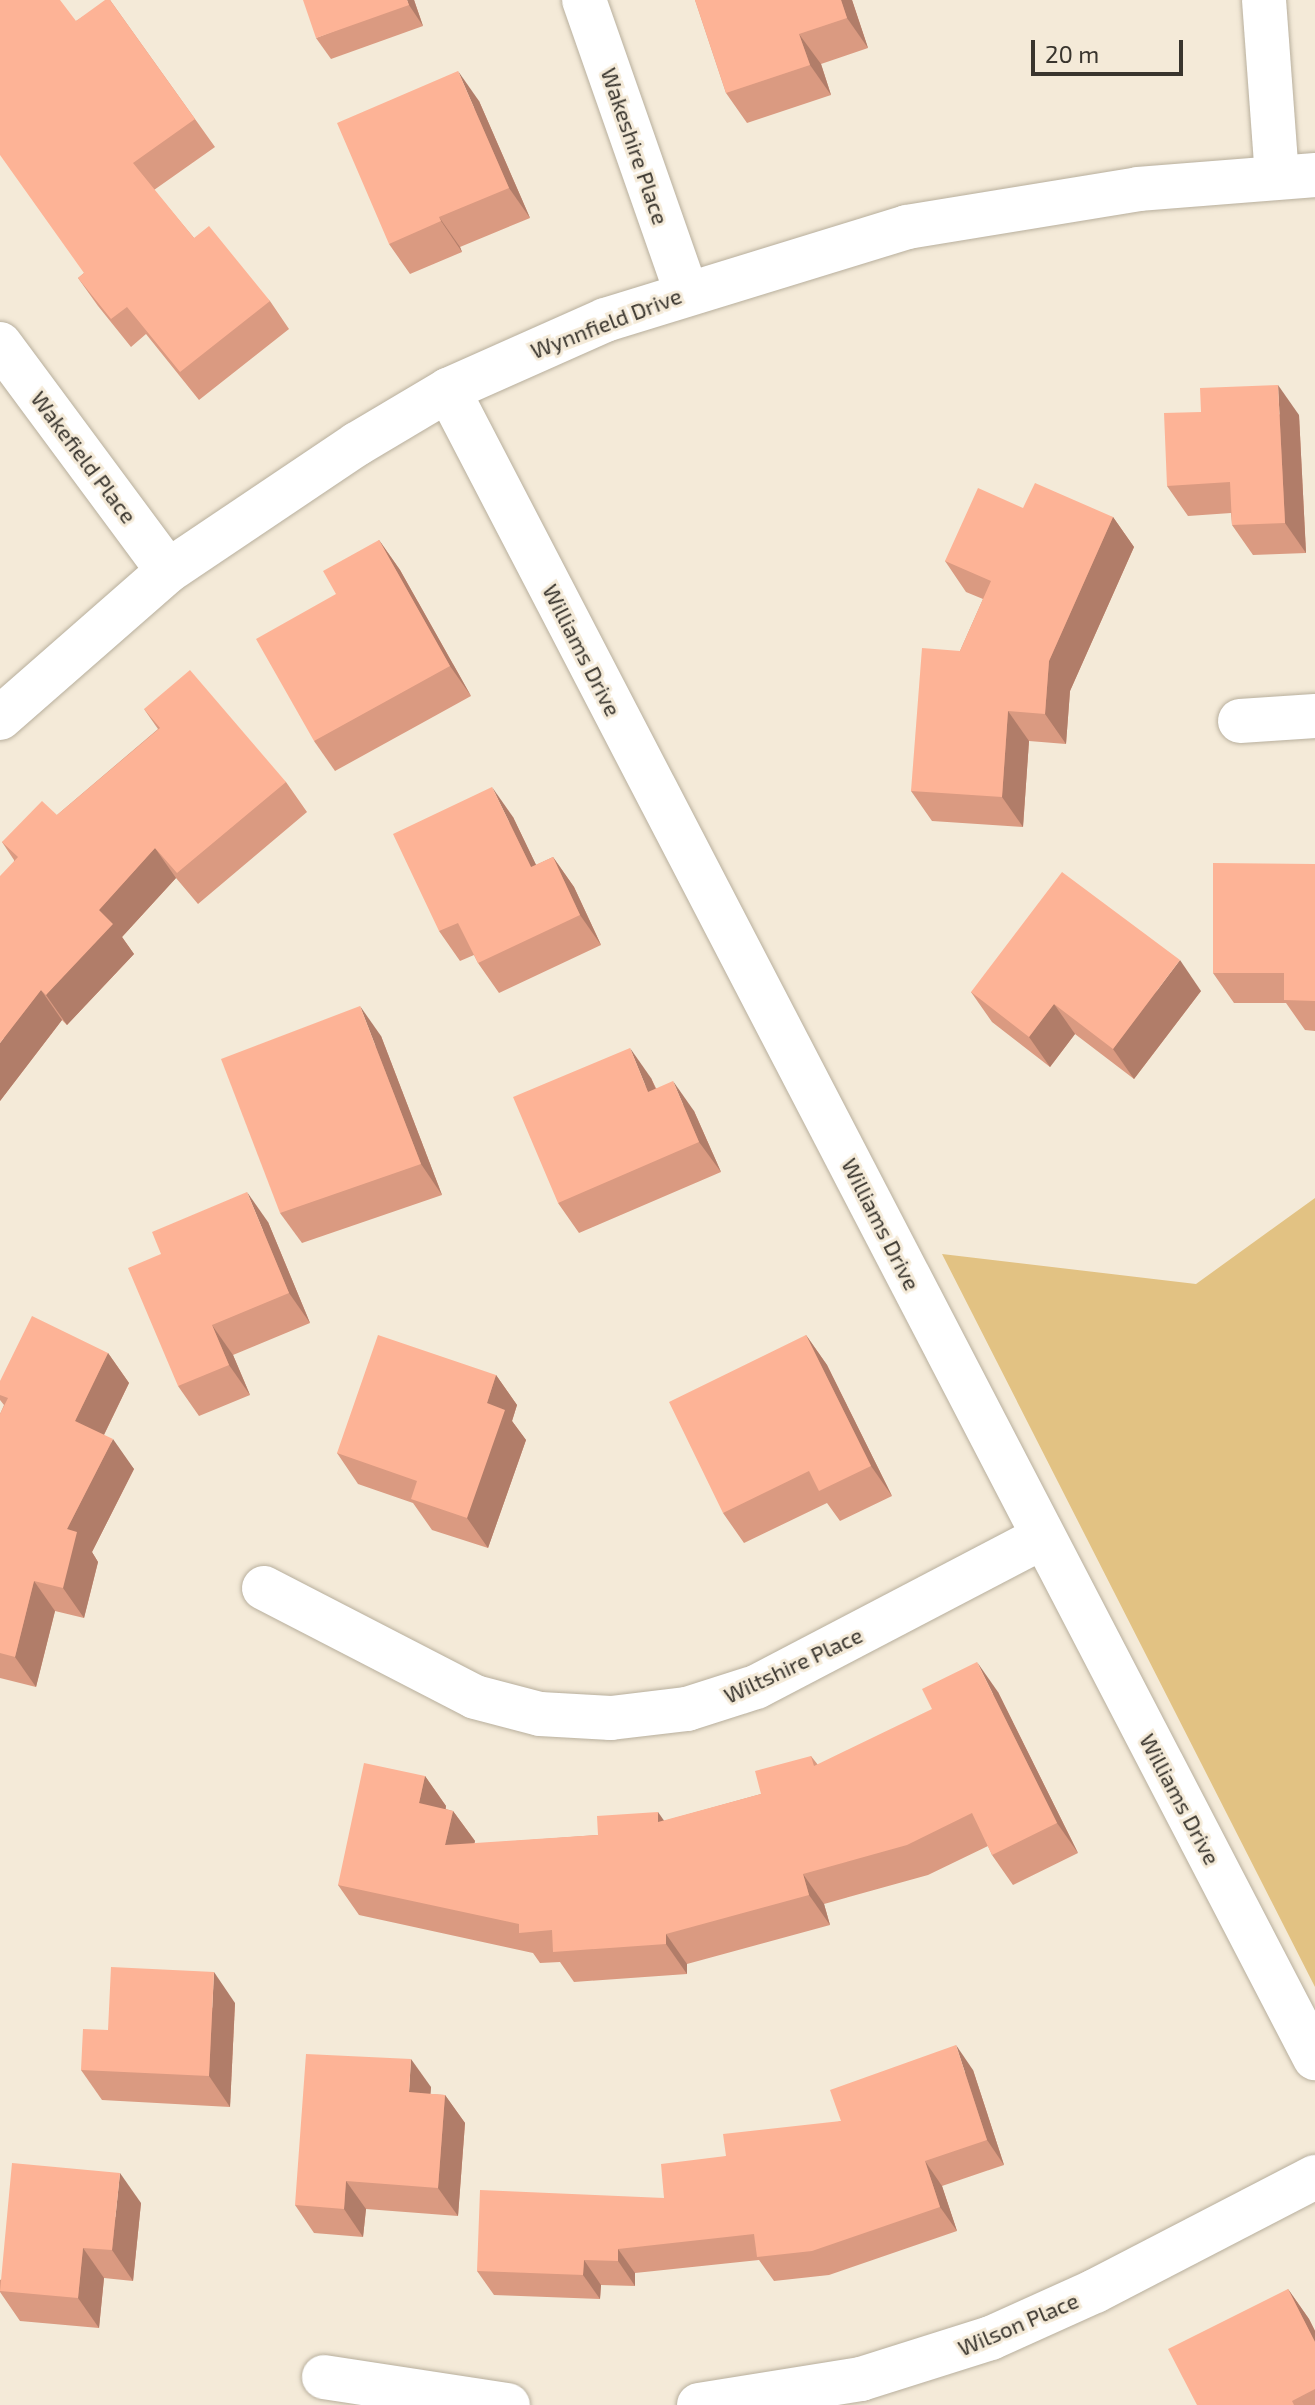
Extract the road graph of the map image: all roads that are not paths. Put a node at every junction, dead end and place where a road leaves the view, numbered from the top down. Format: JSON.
{"nodes":[{"id":1,"x":584,"y":0,"type":"edge"},
{"id":2,"x":1264,"y":0,"type":"edge"},
{"id":3,"x":1296,"y":176,"type":"edge"},
{"id":4,"x":686,"y":292,"type":"junction"},
{"id":5,"x":0,"y":344,"type":"edge"},
{"id":6,"x":448,"y":390,"type":"junction"},
{"id":7,"x":168,"y":571,"type":"junction"},
{"id":8,"x":1315,"y":716,"type":"edge"},
{"id":9,"x":0,"y":718,"type":"edge"},
{"id":10,"x":1240,"y":721,"type":"dead end"},
{"id":11,"x":1043,"y":1537,"type":"junction"},
{"id":12,"x":264,"y":1588,"type":"dead end"},
{"id":13,"x":1315,"y":2058,"type":"edge"},
{"id":14,"x":1315,"y":2177,"type":"edge"},
{"id":15,"x":324,"y":2377,"type":"dead end"},
{"id":16,"x":508,"y":2405,"type":"edge"},
{"id":17,"x":699,"y":2405,"type":"edge"}],
"edges":[{"from":1,"to":4,"type":"street","name":"Wakeshire Place"},
{"from":2,"to":3,"type":"street"},
{"from":3,"to":4,"type":"street","name":"Wynnfield Drive"},
{"from":4,"to":6,"type":"street","name":"Wynnfield Drive"},
{"from":5,"to":7,"type":"street","name":"Wakefield Place"},
{"from":6,"to":7,"type":"street","name":"Wynnfield Drive"},
{"from":6,"to":11,"type":"street","name":"Williams Drive"},
{"from":7,"to":9,"type":"street","name":"Wynnfield Drive"},
{"from":8,"to":10,"type":"street"},
{"from":11,"to":12,"type":"street","name":"Wiltshire Place"},
{"from":11,"to":13,"type":"street","name":"Williams Drive"},
{"from":14,"to":17,"type":"street","name":"Wilson Place"},
{"from":15,"to":16,"type":"street"}]}
